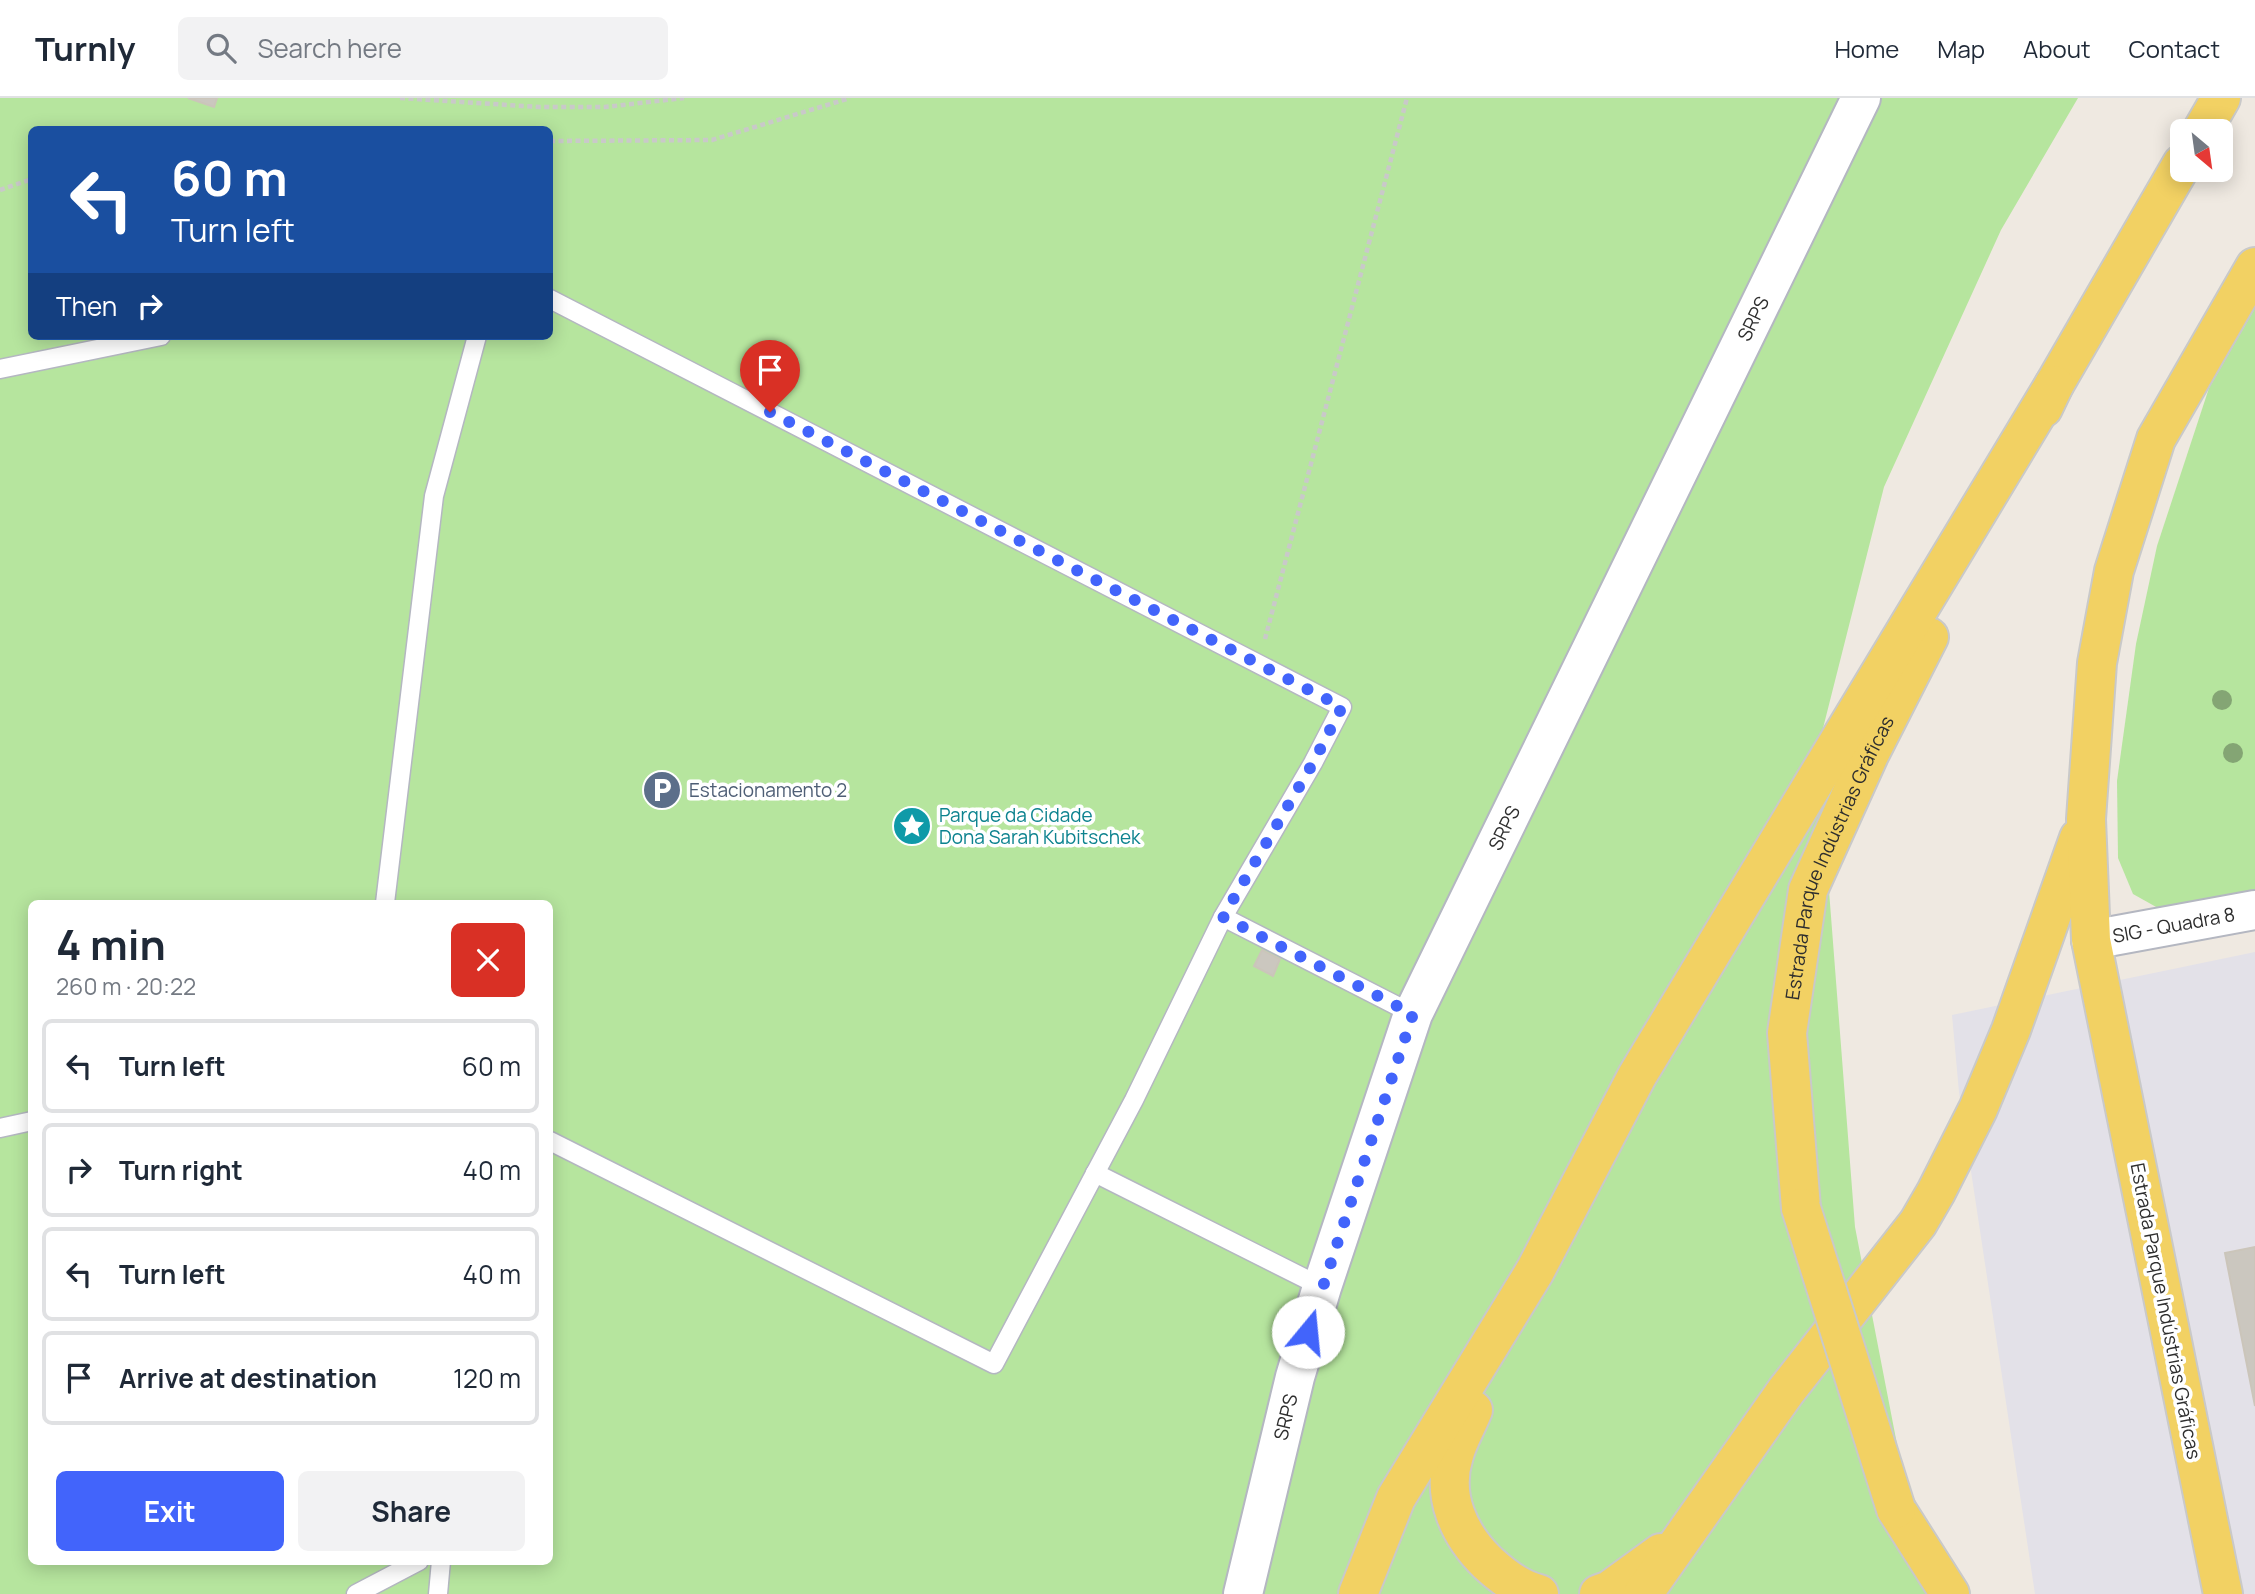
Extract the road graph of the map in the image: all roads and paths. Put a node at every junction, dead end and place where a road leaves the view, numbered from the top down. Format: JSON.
{"nodes":[{"id":1,"x":400,"y":98,"type":"edge"},
{"id":2,"x":684,"y":98,"type":"edge"},
{"id":3,"x":850,"y":98,"type":"edge"},
{"id":4,"x":1408,"y":98,"type":"edge"},
{"id":5,"x":1861,"y":98,"type":"edge"},
{"id":6,"x":2221,"y":98,"type":"edge"},
{"id":7,"x":2209,"y":119,"type":"edge"},
{"id":8,"x":553,"y":141,"type":"edge"},
{"id":9,"x":28,"y":180,"type":"edge"},
{"id":10,"x":2172,"y":182,"type":"edge"},
{"id":11,"x":0,"y":190,"type":"edge"},
{"id":12,"x":2255,"y":267,"type":"edge"},
{"id":13,"x":553,"y":301,"type":"edge"},
{"id":14,"x":141,"y":340,"type":"edge"},
{"id":15,"x":476,"y":340,"type":"edge"},
{"id":16,"x":0,"y":369,"type":"edge"},
{"id":17,"x":2054,"y":385,"type":"junction"},
{"id":18,"x":1259,"y":664,"type":"junction"},
{"id":19,"x":2086,"y":819,"type":"junction"},
{"id":20,"x":385,"y":900,"type":"edge"},
{"id":21,"x":2255,"y":910,"type":"edge"},
{"id":22,"x":1223,"y":917,"type":"junction"},
{"id":23,"x":2091,"y":940,"type":"junction"},
{"id":24,"x":1413,"y":1014,"type":"junction"},
{"id":25,"x":28,"y":1122,"type":"edge"},
{"id":26,"x":0,"y":1128,"type":"edge"},
{"id":27,"x":553,"y":1143,"type":"edge"},
{"id":28,"x":1095,"y":1173,"type":"junction"},
{"id":29,"x":1535,"y":1270,"type":"junction"},
{"id":30,"x":1322,"y":1287,"type":"junction"},
{"id":31,"x":1682,"y":1537,"type":"junction"},
{"id":32,"x":411,"y":1565,"type":"edge"},
{"id":33,"x":441,"y":1565,"type":"edge"},
{"id":34,"x":356,"y":1594,"type":"edge"},
{"id":35,"x":438,"y":1594,"type":"edge"},
{"id":36,"x":1243,"y":1594,"type":"edge"},
{"id":37,"x":1358,"y":1594,"type":"edge"},
{"id":38,"x":1539,"y":1594,"type":"edge"},
{"id":39,"x":1598,"y":1594,"type":"edge"},
{"id":40,"x":1643,"y":1594,"type":"edge"},
{"id":41,"x":1950,"y":1594,"type":"edge"},
{"id":42,"x":2223,"y":1594,"type":"edge"}],
"edges":[{"from":1,"to":2,"type":"path"},
{"from":3,"to":8,"type":"path"},
{"from":4,"to":18,"type":"path"},
{"from":5,"to":24,"type":"main road","name":"SRPS"},
{"from":6,"to":7,"type":"main road"},
{"from":9,"to":11,"type":"path"},
{"from":10,"to":17,"type":"main road","name":"Estrada Parque Indústrias Gráficas"},
{"from":12,"to":19,"type":"main road","name":"Estrada Parque Indústrias Gráficas"},
{"from":13,"to":18,"type":"lane"},
{"from":14,"to":16,"type":"lane"},
{"from":15,"to":20,"type":"lane"},
{"from":17,"to":29,"type":"main road"},
{"from":17,"to":41,"type":"main road","name":"Estrada Parque Indústrias Gráficas","bridge":true},
{"from":18,"to":22,"type":"lane"},
{"from":19,"to":23,"type":"main road","name":"Estrada Parque Indústrias Gráficas"},
{"from":19,"to":31,"type":"main road"},
{"from":21,"to":23,"type":"main road","name":"SIG - Quadra 8"},
{"from":22,"to":24,"type":"lane"},
{"from":22,"to":28,"type":"lane"},
{"from":23,"to":42,"type":"main road","name":"Estrada Parque Indústrias Gráficas"},
{"from":24,"to":30,"type":"main road","name":"SRPS"},
{"from":25,"to":26,"type":"lane"},
{"from":27,"to":28,"type":"lane"},
{"from":28,"to":30,"type":"lane"},
{"from":29,"to":37,"type":"main road"},
{"from":29,"to":38,"type":"main road"},
{"from":30,"to":36,"type":"main road","name":"SRPS"},
{"from":31,"to":39,"type":"main road"},
{"from":31,"to":40,"type":"main road"},
{"from":32,"to":34,"type":"lane"},
{"from":33,"to":35,"type":"lane"}]}
